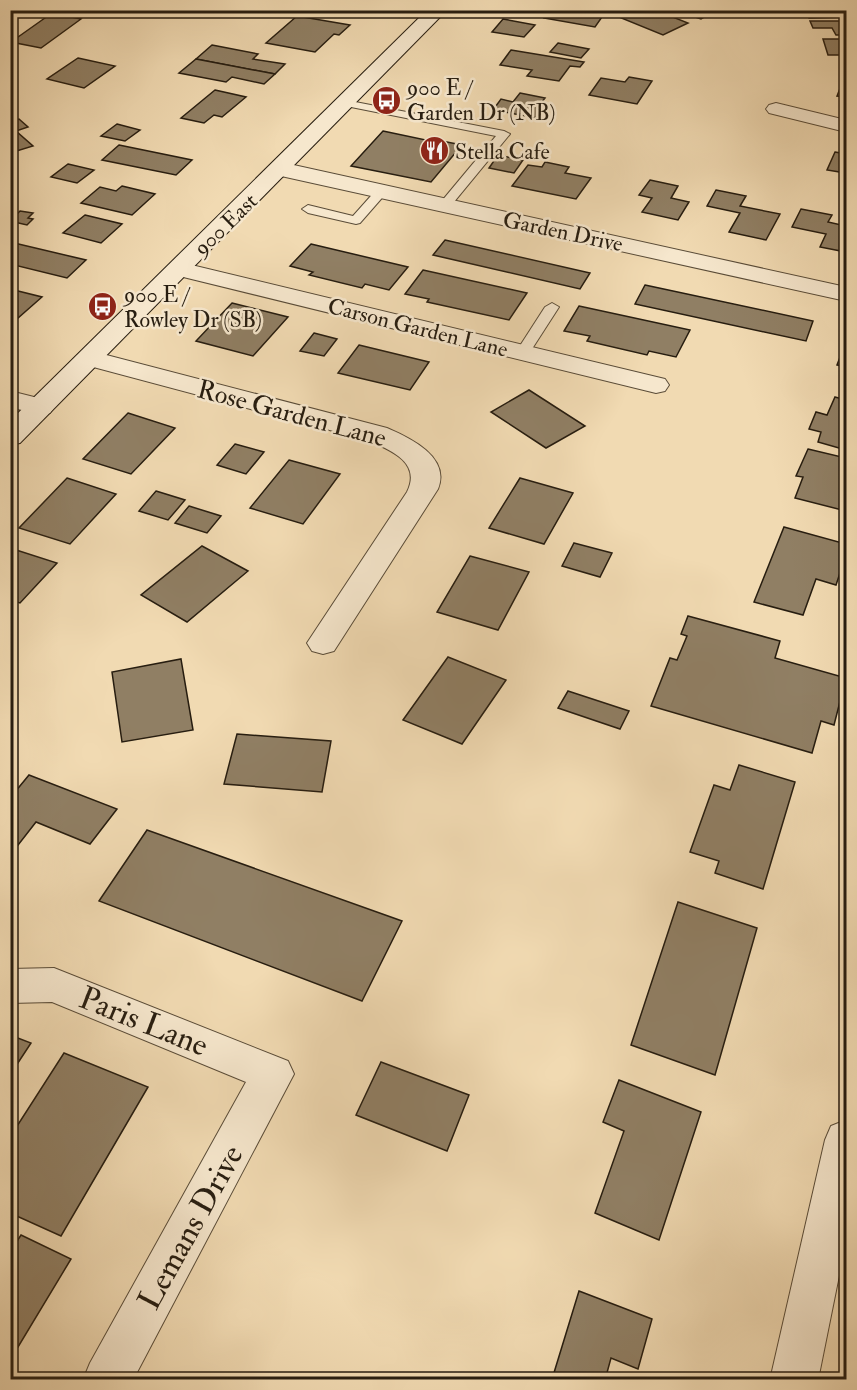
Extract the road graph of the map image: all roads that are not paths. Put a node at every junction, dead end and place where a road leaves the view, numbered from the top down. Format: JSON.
{"nodes":[{"id":1,"x":438,"y":10,"type":"edge"},
{"id":2,"x":345,"y":103,"type":"junction"},
{"id":3,"x":776,"y":109,"type":"dead end"},
{"id":4,"x":846,"y":126,"type":"edge"},
{"id":5,"x":280,"y":169,"type":"junction"},
{"id":6,"x":382,"y":191,"type":"junction"},
{"id":7,"x":445,"y":205,"type":"junction"},
{"id":8,"x":308,"y":209,"type":"dead end"},
{"id":9,"x":179,"y":269,"type":"junction"},
{"id":10,"x":846,"y":294,"type":"edge"},
{"id":11,"x":552,"y":307,"type":"dead end"},
{"id":12,"x":523,"y":352,"type":"junction"},
{"id":13,"x":91,"y":359,"type":"junction"},
{"id":14,"x":656,"y":385,"type":"dead end"},
{"id":15,"x":10,"y":399,"type":"edge"},
{"id":16,"x":41,"y":407,"type":"junction"},
{"id":17,"x":10,"y":436,"type":"edge"},
{"id":18,"x":322,"y":643,"type":"dead end"},
{"id":19,"x":10,"y":986,"type":"edge"},
{"id":20,"x":273,"y":1074,"type":"joint"},
{"id":21,"x":846,"y":1140,"type":"edge"},
{"id":22,"x":106,"y":1380,"type":"edge"},
{"id":23,"x":794,"y":1380,"type":"edge"}],
"edges":[{"from":1,"to":2,"type":"street","name":"900 East"},
{"from":2,"to":5,"type":"street","name":"900 East"},
{"from":2,"to":7,"type":"lane"},
{"from":3,"to":4,"type":"street"},
{"from":5,"to":6,"type":"street","name":"Garden Drive"},
{"from":5,"to":9,"type":"street","name":"900 East"},
{"from":6,"to":7,"type":"street","name":"Garden Drive"},
{"from":6,"to":8,"type":"lane"},
{"from":7,"to":10,"type":"street","name":"Garden Drive"},
{"from":9,"to":12,"type":"street","name":"Carson Garden Lane"},
{"from":9,"to":13,"type":"street","name":"900 East"},
{"from":11,"to":12,"type":"lane"},
{"from":12,"to":14,"type":"street","name":"Carson Garden Lane"},
{"from":13,"to":16,"type":"street","name":"900 East"},
{"from":13,"to":18,"type":"street","name":"Rose Garden Lane"},
{"from":15,"to":16,"type":"street"},
{"from":16,"to":17,"type":"street","name":"900 East"},
{"from":19,"to":20,"type":"street","name":"Paris Lane"},
{"from":20,"to":22,"type":"street","name":"Lemans Drive"},
{"from":21,"to":23,"type":"street"}]}
